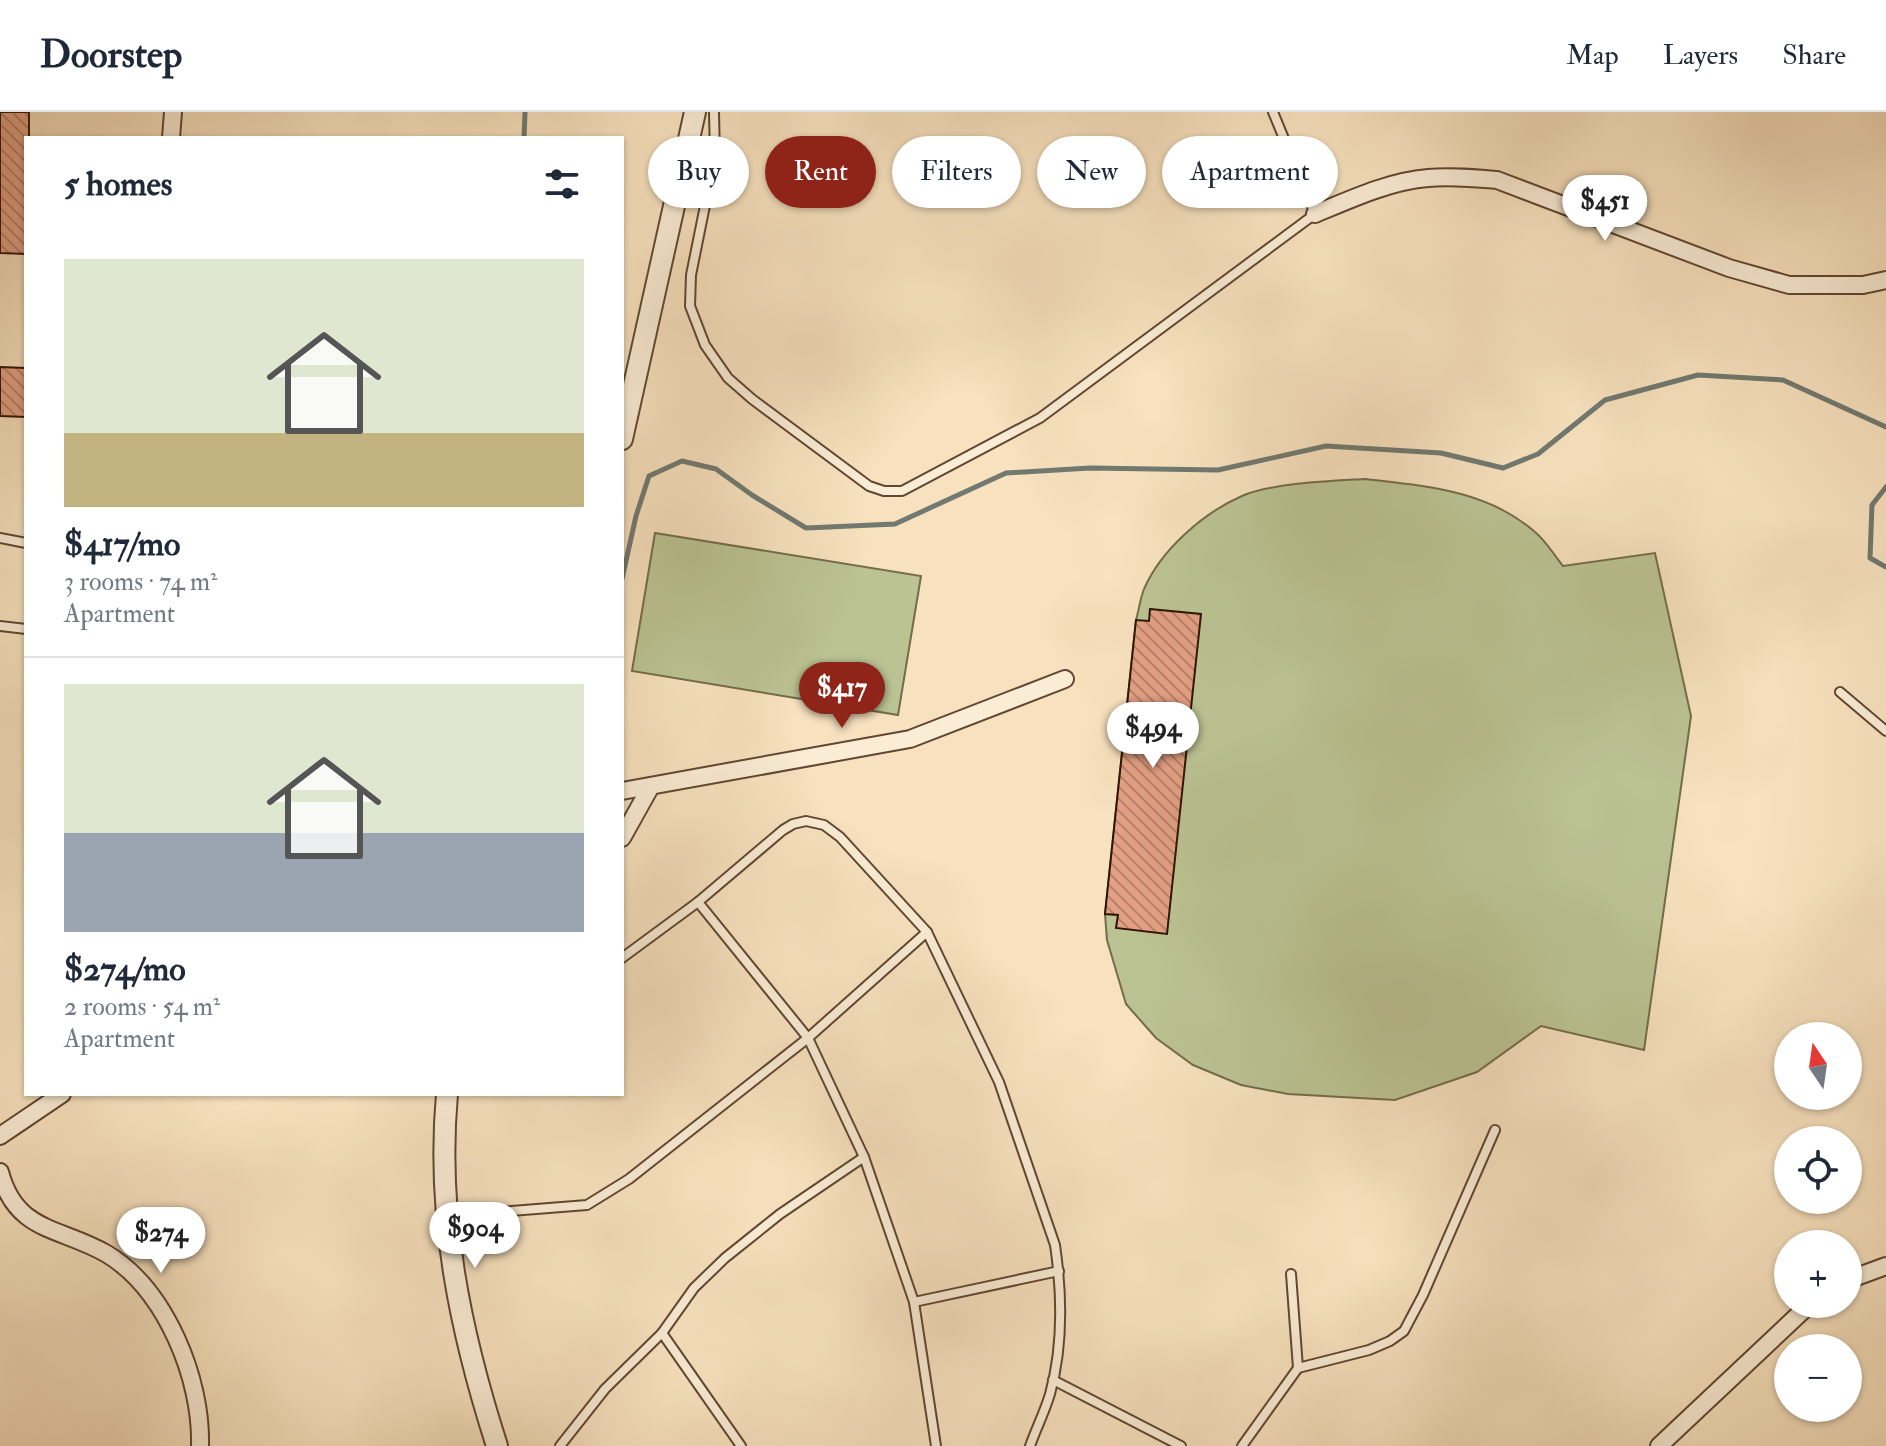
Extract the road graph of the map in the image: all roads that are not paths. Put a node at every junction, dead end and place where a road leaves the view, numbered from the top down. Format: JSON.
{"nodes":[{"id":1,"x":173,"y":112,"type":"edge"},
{"id":2,"x":695,"y":112,"type":"edge"},
{"id":3,"x":714,"y":112,"type":"edge"},
{"id":4,"x":1273,"y":112,"type":"edge"},
{"id":5,"x":171,"y":136,"type":"edge"},
{"id":6,"x":1315,"y":214,"type":"junction"},
{"id":7,"x":1886,"y":280,"type":"edge"},
{"id":8,"x":624,"y":430,"type":"edge"},
{"id":9,"x":0,"y":538,"type":"edge"},
{"id":10,"x":24,"y":543,"type":"edge"},
{"id":11,"x":0,"y":626,"type":"edge"},
{"id":12,"x":24,"y":629,"type":"edge"},
{"id":13,"x":1065,"y":679,"type":"dead end"},
{"id":14,"x":1840,"y":692,"type":"dead end"},
{"id":15,"x":1886,"y":731,"type":"edge"},
{"id":16,"x":651,"y":786,"type":"junction"},
{"id":17,"x":624,"y":791,"type":"edge"},
{"id":18,"x":624,"y":834,"type":"edge"},
{"id":19,"x":698,"y":902,"type":"junction"},
{"id":20,"x":927,"y":932,"type":"junction"},
{"id":21,"x":624,"y":957,"type":"edge"},
{"id":22,"x":808,"y":1038,"type":"junction"},
{"id":23,"x":59,"y":1096,"type":"edge"},
{"id":24,"x":447,"y":1096,"type":"edge"},
{"id":25,"x":1495,"y":1130,"type":"dead end"},
{"id":26,"x":0,"y":1136,"type":"edge"},
{"id":27,"x":864,"y":1157,"type":"junction"},
{"id":28,"x":0,"y":1172,"type":"edge"},
{"id":29,"x":446,"y":1216,"type":"junction"},
{"id":30,"x":1886,"y":1266,"type":"edge"},
{"id":31,"x":1059,"y":1271,"type":"junction"},
{"id":32,"x":1291,"y":1274,"type":"dead end"},
{"id":33,"x":1862,"y":1275,"type":"edge"},
{"id":34,"x":914,"y":1302,"type":"junction"},
{"id":35,"x":1795,"y":1318,"type":"edge"},
{"id":36,"x":662,"y":1333,"type":"junction"},
{"id":37,"x":1298,"y":1368,"type":"junction"},
{"id":38,"x":1053,"y":1380,"type":"junction"},
{"id":39,"x":200,"y":1446,"type":"edge"},
{"id":40,"x":497,"y":1446,"type":"edge"},
{"id":41,"x":560,"y":1446,"type":"edge"},
{"id":42,"x":741,"y":1446,"type":"edge"},
{"id":43,"x":936,"y":1446,"type":"edge"},
{"id":44,"x":1030,"y":1446,"type":"edge"},
{"id":45,"x":1181,"y":1446,"type":"edge"},
{"id":46,"x":1242,"y":1446,"type":"edge"},
{"id":47,"x":1659,"y":1446,"type":"edge"}],
"edges":[{"from":1,"to":5,"type":"street"},
{"from":2,"to":8,"type":"street"},
{"from":3,"to":6,"type":"lane"},
{"from":4,"to":6,"type":"lane"},
{"from":6,"to":7,"type":"street"},
{"from":9,"to":10,"type":"lane"},
{"from":11,"to":12,"type":"lane"},
{"from":13,"to":16,"type":"street"},
{"from":14,"to":15,"type":"lane"},
{"from":16,"to":17,"type":"street"},
{"from":16,"to":18,"type":"street"},
{"from":19,"to":20,"type":"lane"},
{"from":19,"to":21,"type":"lane"},
{"from":19,"to":22,"type":"lane"},
{"from":20,"to":22,"type":"lane"},
{"from":20,"to":31,"type":"lane"},
{"from":22,"to":27,"type":"lane"},
{"from":22,"to":29,"type":"lane"},
{"from":23,"to":26,"type":"street"},
{"from":24,"to":29,"type":"street"},
{"from":25,"to":37,"type":"lane"},
{"from":27,"to":34,"type":"lane"},
{"from":27,"to":36,"type":"lane"},
{"from":28,"to":39,"type":"street"},
{"from":29,"to":40,"type":"street"},
{"from":30,"to":33,"type":"street"},
{"from":31,"to":34,"type":"lane"},
{"from":31,"to":38,"type":"lane"},
{"from":32,"to":37,"type":"lane"},
{"from":34,"to":43,"type":"lane"},
{"from":35,"to":47,"type":"street"},
{"from":36,"to":41,"type":"lane"},
{"from":36,"to":42,"type":"lane"},
{"from":37,"to":46,"type":"lane"},
{"from":38,"to":44,"type":"lane"},
{"from":38,"to":45,"type":"lane"}]}
